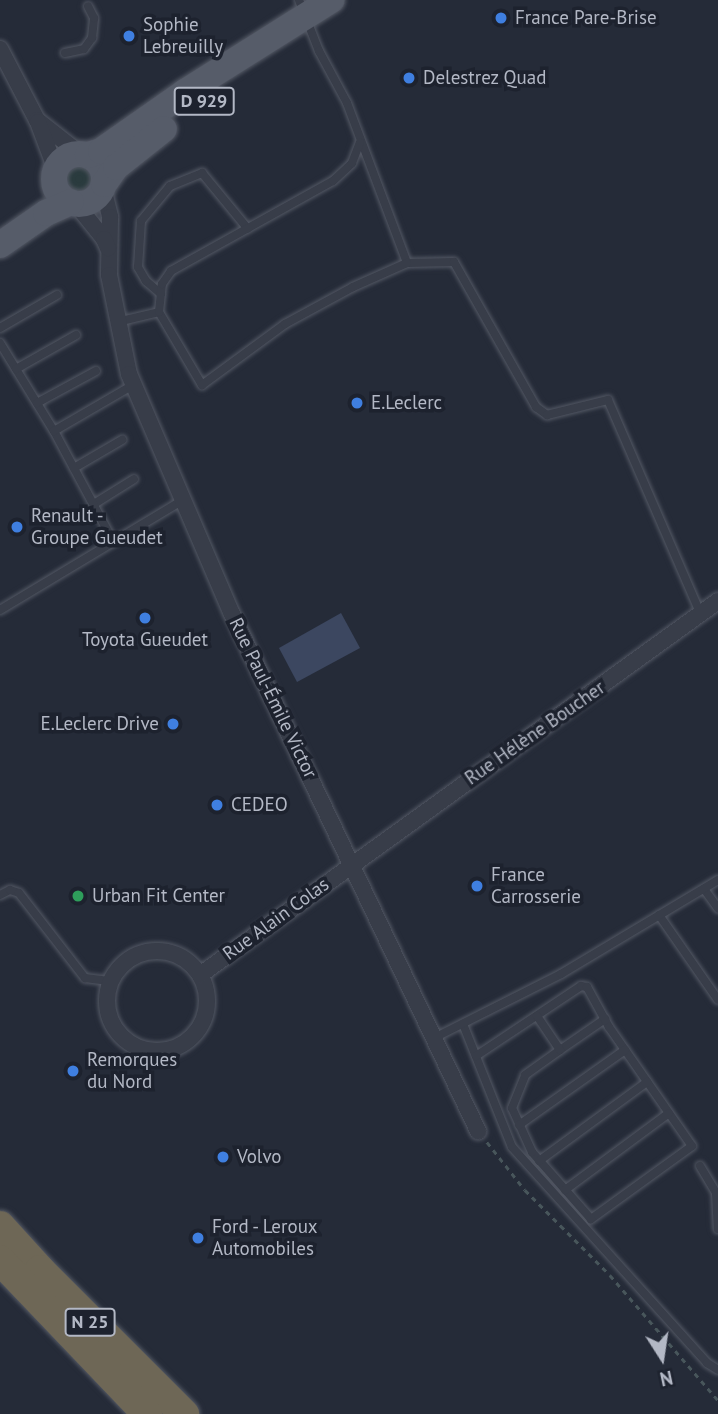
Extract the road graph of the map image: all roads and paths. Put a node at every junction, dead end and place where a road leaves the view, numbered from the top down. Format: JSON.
{"nodes":[{"id":1,"x":331,"y":0,"type":"edge"},
{"id":2,"x":88,"y":6,"type":"dead end"},
{"id":3,"x":302,"y":9,"type":"edge"},
{"id":4,"x":0,"y":49,"type":"edge"},
{"id":5,"x":65,"y":53,"type":"dead end"},
{"id":6,"x":37,"y":120,"type":"junction"},
{"id":7,"x":360,"y":142,"type":"junction"},
{"id":8,"x":84,"y":155,"type":"junction"},
{"id":9,"x":55,"y":174,"type":"junction"},
{"id":10,"x":103,"y":186,"type":"junction"},
{"id":11,"x":73,"y":203,"type":"junction"},
{"id":12,"x":0,"y":228,"type":"edge"},
{"id":13,"x":248,"y":229,"type":"junction"},
{"id":14,"x":0,"y":245,"type":"edge"},
{"id":15,"x":108,"y":251,"type":"junction"},
{"id":16,"x":407,"y":263,"type":"junction"},
{"id":17,"x":161,"y":294,"type":"junction"},
{"id":18,"x":57,"y":295,"type":"dead end"},
{"id":19,"x":159,"y":312,"type":"junction"},
{"id":20,"x":117,"y":322,"type":"junction"},
{"id":21,"x":0,"y":328,"type":"edge"},
{"id":22,"x":76,"y":335,"type":"dead end"},
{"id":23,"x":0,"y":343,"type":"edge"},
{"id":24,"x":16,"y":369,"type":"junction"},
{"id":25,"x":96,"y":370,"type":"dead end"},
{"id":26,"x":134,"y":385,"type":"junction"},
{"id":27,"x":37,"y":404,"type":"junction"},
{"id":28,"x":54,"y":431,"type":"junction"},
{"id":29,"x":122,"y":440,"type":"dead end"},
{"id":30,"x":74,"y":468,"type":"junction"},
{"id":31,"x":135,"y":479,"type":"dead end"},
{"id":32,"x":183,"y":500,"type":"junction"},
{"id":33,"x":94,"y":504,"type":"junction"},
{"id":34,"x":113,"y":541,"type":"junction"},
{"id":35,"x":718,"y":601,"type":"edge"},
{"id":36,"x":0,"y":610,"type":"edge"},
{"id":37,"x":701,"y":615,"type":"junction"},
{"id":38,"x":352,"y":863,"type":"junction"},
{"id":39,"x":718,"y":880,"type":"edge"},
{"id":40,"x":704,"y":889,"type":"junction"},
{"id":41,"x":0,"y":895,"type":"edge"},
{"id":42,"x":718,"y":908,"type":"edge"},
{"id":43,"x":659,"y":915,"type":"junction"},
{"id":44,"x":200,"y":975,"type":"junction"},
{"id":45,"x":111,"y":981,"type":"junction"},
{"id":46,"x":718,"y":1000,"type":"edge"},
{"id":47,"x":537,"y":1016,"type":"junction"},
{"id":48,"x":604,"y":1019,"type":"junction"},
{"id":49,"x":463,"y":1024,"type":"junction"},
{"id":50,"x":434,"y":1038,"type":"junction"},
{"id":51,"x":560,"y":1050,"type":"junction"},
{"id":52,"x":625,"y":1050,"type":"junction"},
{"id":53,"x":476,"y":1056,"type":"junction"},
{"id":54,"x":647,"y":1082,"type":"junction"},
{"id":55,"x":669,"y":1113,"type":"junction"},
{"id":56,"x":519,"y":1125,"type":"junction"},
{"id":57,"x":478,"y":1131,"type":"joint"},
{"id":58,"x":539,"y":1161,"type":"junction"},
{"id":59,"x":700,"y":1166,"type":"dead end"},
{"id":60,"x":565,"y":1190,"type":"junction"},
{"id":61,"x":0,"y":1226,"type":"edge"},
{"id":62,"x":718,"y":1228,"type":"edge"},
{"id":63,"x":0,"y":1260,"type":"edge"},
{"id":64,"x":718,"y":1370,"type":"edge"},
{"id":65,"x":718,"y":1399,"type":"edge"},
{"id":66,"x":148,"y":1414,"type":"edge"},
{"id":67,"x":184,"y":1414,"type":"edge"}],
"edges":[{"from":1,"to":3,"type":"main road","number":"D 929"},
{"from":2,"to":5,"type":"lane"},
{"from":3,"to":7,"type":"lane"},
{"from":3,"to":8,"type":"main road","number":"D 929"},
{"from":3,"to":10,"type":"main road","number":"D 929"},
{"from":4,"to":6,"type":"street"},
{"from":6,"to":8,"type":"street"},
{"from":6,"to":9,"type":"street"},
{"from":7,"to":13,"type":"lane"},
{"from":7,"to":16,"type":"lane"},
{"from":8,"to":9,"type":"main road"},
{"from":8,"to":10,"type":"main road"},
{"from":9,"to":11,"type":"main road"},
{"from":9,"to":12,"type":"main road"},
{"from":10,"to":11,"type":"main road"},
{"from":10,"to":15,"type":"street","name":"Rue Paul-Émile Victor"},
{"from":11,"to":14,"type":"main road"},
{"from":11,"to":15,"type":"street","name":"Rue Paul-Émile Victor"},
{"from":13,"to":17,"type":"lane"},
{"from":13,"to":17,"type":"lane"},
{"from":15,"to":20,"type":"street","name":"Rue Paul-Émile Victor"},
{"from":16,"to":19,"type":"lane"},
{"from":16,"to":37,"type":"lane"},
{"from":17,"to":19,"type":"lane"},
{"from":18,"to":21,"type":"lane"},
{"from":19,"to":20,"type":"lane"},
{"from":20,"to":26,"type":"street","name":"Rue Paul-Émile Victor"},
{"from":22,"to":24,"type":"lane"},
{"from":23,"to":24,"type":"lane"},
{"from":24,"to":27,"type":"lane"},
{"from":25,"to":27,"type":"lane"},
{"from":26,"to":28,"type":"lane"},
{"from":26,"to":32,"type":"street","name":"Rue Paul-Émile Victor"},
{"from":27,"to":28,"type":"lane"},
{"from":28,"to":30,"type":"lane"},
{"from":29,"to":30,"type":"lane"},
{"from":30,"to":33,"type":"lane"},
{"from":31,"to":33,"type":"lane"},
{"from":32,"to":34,"type":"lane"},
{"from":32,"to":38,"type":"street","name":"Rue Paul-Émile Victor"},
{"from":33,"to":34,"type":"lane"},
{"from":34,"to":36,"type":"lane"},
{"from":35,"to":37,"type":"street","name":"Rue Hélène Boucher"},
{"from":37,"to":38,"type":"street","name":"Rue Hélène Boucher"},
{"from":38,"to":44,"type":"street","name":"Rue Alain Colas"},
{"from":38,"to":50,"type":"street","name":"Rue Paul-Émile Victor"},
{"from":39,"to":40,"type":"lane"},
{"from":40,"to":42,"type":"lane"},
{"from":40,"to":43,"type":"lane"},
{"from":41,"to":45,"type":"lane"},
{"from":43,"to":46,"type":"lane"},
{"from":43,"to":49,"type":"lane"},
{"from":44,"to":45,"type":"street"},
{"from":44,"to":45,"type":"street"},
{"from":47,"to":48,"type":"lane"},
{"from":47,"to":51,"type":"lane"},
{"from":47,"to":53,"type":"lane"},
{"from":48,"to":51,"type":"lane"},
{"from":48,"to":52,"type":"lane"},
{"from":49,"to":50,"type":"lane"},
{"from":49,"to":53,"type":"lane"},
{"from":50,"to":57,"type":"street","name":"Rue Paul-Émile Victor"},
{"from":51,"to":56,"type":"lane"},
{"from":52,"to":54,"type":"lane"},
{"from":52,"to":56,"type":"lane"},
{"from":53,"to":64,"type":"lane"},
{"from":54,"to":55,"type":"lane"},
{"from":54,"to":58,"type":"lane"},
{"from":55,"to":60,"type":"lane"},
{"from":55,"to":60,"type":"lane"},
{"from":56,"to":58,"type":"lane"},
{"from":57,"to":65,"type":"path"},
{"from":58,"to":60,"type":"lane"},
{"from":59,"to":62,"type":"lane"},
{"from":61,"to":67,"type":"highway","number":"N 25"},
{"from":63,"to":66,"type":"highway","number":"N 25"}]}
